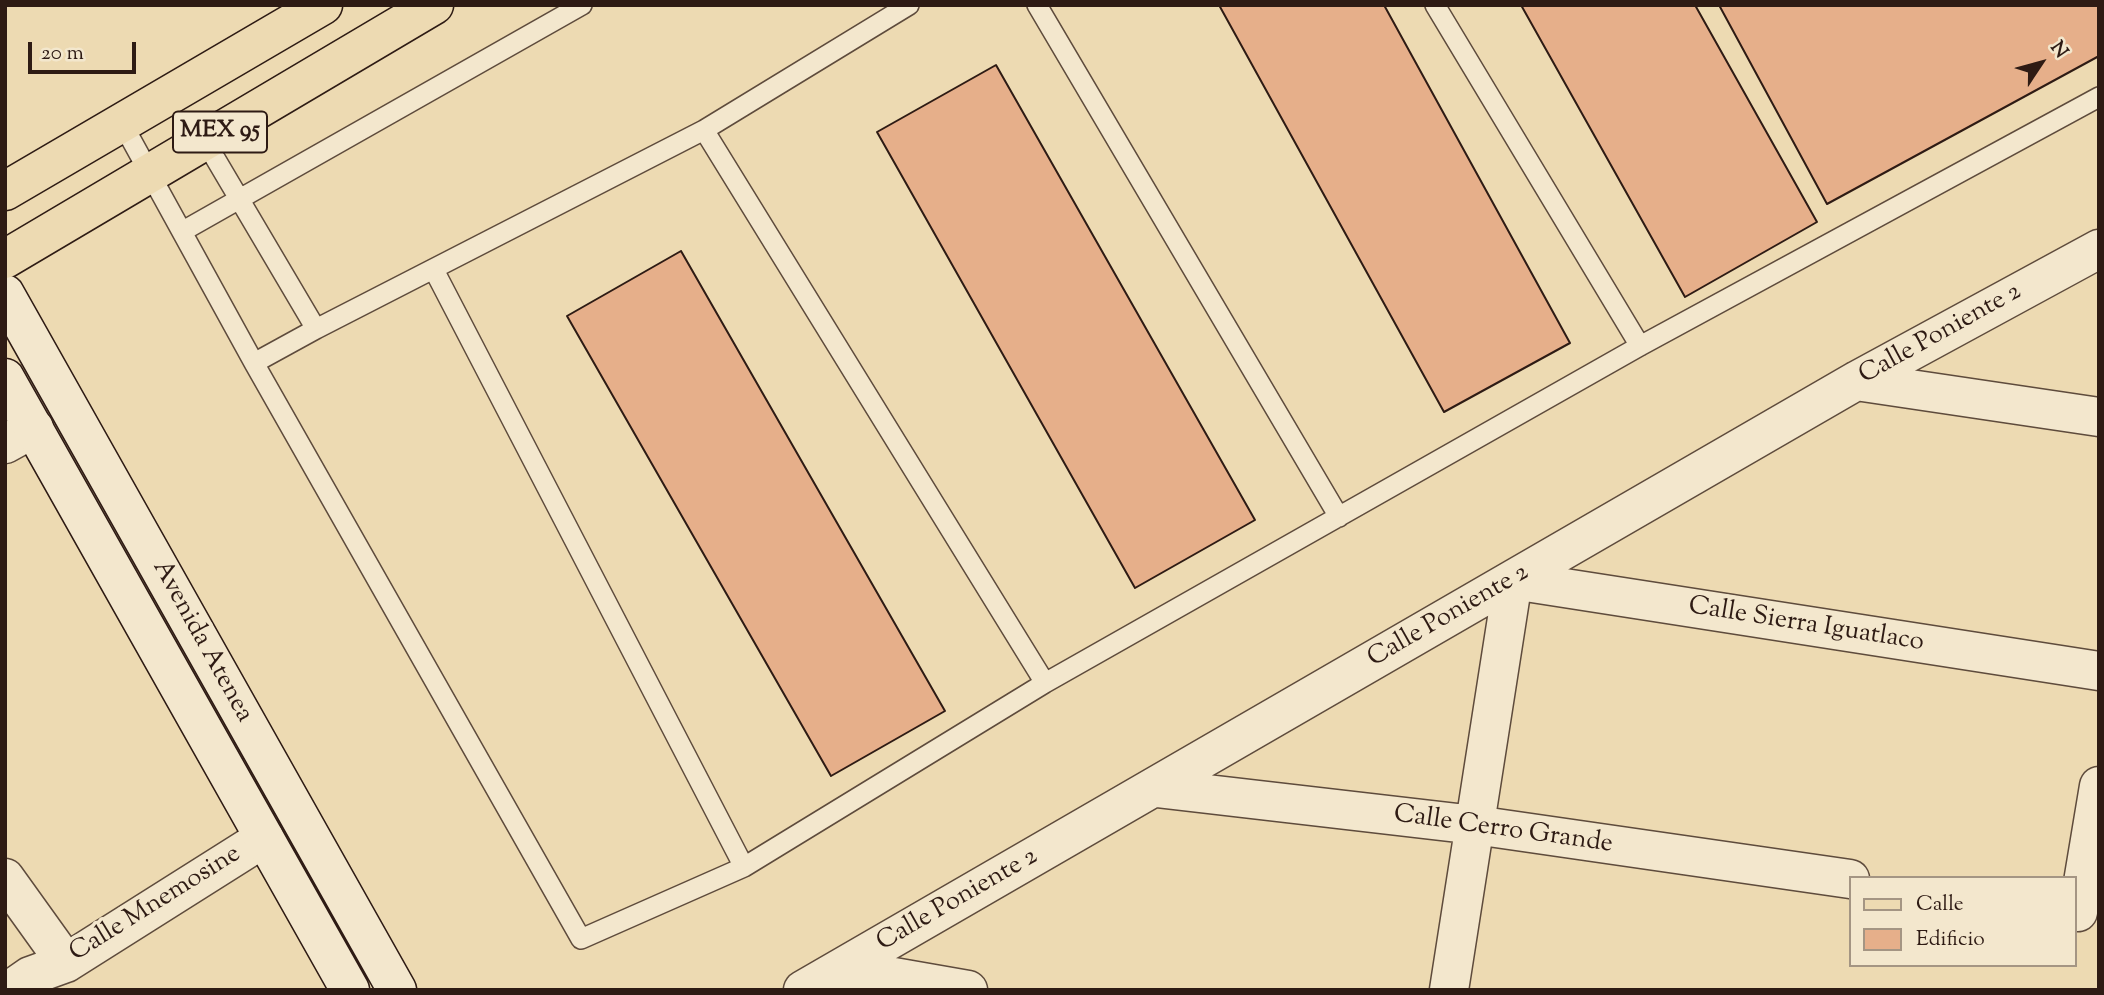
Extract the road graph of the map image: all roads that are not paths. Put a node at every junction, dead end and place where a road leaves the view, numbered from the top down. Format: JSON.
{"nodes":[{"id":1,"x":323,"y":5,"type":"edge"},
{"id":2,"x":434,"y":5,"type":"edge"},
{"id":3,"x":583,"y":5,"type":"edge"},
{"id":4,"x":909,"y":5,"type":"edge"},
{"id":5,"x":1037,"y":5,"type":"edge"},
{"id":6,"x":1435,"y":5,"type":"edge"},
{"id":7,"x":2099,"y":97,"type":"edge"},
{"id":8,"x":122,"y":122,"type":"junction"},
{"id":9,"x":704,"y":130,"type":"junction"},
{"id":10,"x":205,"y":141,"type":"junction"},
{"id":11,"x":151,"y":173,"type":"junction"},
{"id":12,"x":5,"y":191,"type":"edge"},
{"id":13,"x":238,"y":200,"type":"junction"},
{"id":14,"x":183,"y":231,"type":"junction"},
{"id":15,"x":2099,"y":249,"type":"edge"},
{"id":16,"x":5,"y":259,"type":"edge"},
{"id":17,"x":434,"y":270,"type":"junction"},
{"id":18,"x":5,"y":294,"type":"edge"},
{"id":19,"x":316,"y":329,"type":"junction"},
{"id":20,"x":1640,"y":346,"type":"junction"},
{"id":21,"x":254,"y":363,"type":"junction"},
{"id":22,"x":5,"y":378,"type":"edge"},
{"id":23,"x":1856,"y":382,"type":"junction"},
{"id":24,"x":2099,"y":417,"type":"edge"},
{"id":25,"x":20,"y":436,"type":"edge"},
{"id":26,"x":1339,"y":517,"type":"junction"},
{"id":27,"x":1513,"y":580,"type":"junction"},
{"id":28,"x":2099,"y":671,"type":"edge"},
{"id":29,"x":1045,"y":683,"type":"junction"},
{"id":30,"x":2099,"y":786,"type":"edge"},
{"id":31,"x":1156,"y":788,"type":"junction"},
{"id":32,"x":1475,"y":825,"type":"junction"},
{"id":33,"x":264,"y":838,"type":"junction"},
{"id":34,"x":744,"y":867,"type":"junction"},
{"id":35,"x":5,"y":878,"type":"edge"},
{"id":36,"x":1848,"y":879,"type":"edge"},
{"id":37,"x":2084,"y":913,"type":"edge"},
{"id":38,"x":66,"y":963,"type":"junction"},
{"id":39,"x":842,"y":968,"type":"junction"},
{"id":40,"x":10,"y":990,"type":"edge"},
{"id":41,"x":349,"y":990,"type":"edge"},
{"id":42,"x":397,"y":990,"type":"edge"},
{"id":43,"x":803,"y":990,"type":"edge"},
{"id":44,"x":968,"y":990,"type":"edge"},
{"id":45,"x":1449,"y":990,"type":"edge"}],
"edges":[{"from":1,"to":8,"type":"main road","number":"MEX 95"},
{"from":2,"to":10,"type":"main road","number":"MEX 95"},
{"from":3,"to":13,"type":"lane"},
{"from":4,"to":9,"type":"lane"},
{"from":5,"to":26,"type":"lane"},
{"from":6,"to":20,"type":"lane"},
{"from":7,"to":20,"type":"lane"},
{"from":8,"to":11,"type":"lane"},
{"from":8,"to":12,"type":"main road","number":"MEX 95"},
{"from":9,"to":17,"type":"lane"},
{"from":9,"to":29,"type":"lane"},
{"from":10,"to":11,"type":"main road","number":"MEX 95"},
{"from":10,"to":13,"type":"lane"},
{"from":11,"to":14,"type":"lane"},
{"from":11,"to":16,"type":"main road","number":"MEX 95"},
{"from":13,"to":14,"type":"lane"},
{"from":13,"to":19,"type":"lane"},
{"from":14,"to":21,"type":"lane"},
{"from":15,"to":23,"type":"street","name":"Calle Poniente 2"},
{"from":17,"to":19,"type":"lane"},
{"from":17,"to":34,"type":"lane"},
{"from":18,"to":42,"type":"street","name":"Avenida Atenea"},
{"from":19,"to":21,"type":"lane"},
{"from":20,"to":26,"type":"lane"},
{"from":21,"to":34,"type":"lane"},
{"from":22,"to":25,"type":"street","name":"Avenida Atenea"},
{"from":23,"to":24,"type":"street"},
{"from":23,"to":27,"type":"street","name":"Calle Poniente 2"},
{"from":25,"to":33,"type":"street","name":"Avenida Atenea"},
{"from":26,"to":29,"type":"lane"},
{"from":27,"to":28,"type":"street","name":"Calle Sierra Iguatlaco"},
{"from":27,"to":31,"type":"street","name":"Calle Poniente 2"},
{"from":27,"to":32,"type":"street"},
{"from":29,"to":34,"type":"lane"},
{"from":30,"to":37,"type":"street"},
{"from":31,"to":32,"type":"street","name":"Calle Cerro Grande"},
{"from":31,"to":39,"type":"street","name":"Calle Poniente 2"},
{"from":32,"to":36,"type":"street","name":"Calle Cerro Grande"},
{"from":32,"to":45,"type":"street"},
{"from":33,"to":38,"type":"street","name":"Calle Mnemosine"},
{"from":33,"to":41,"type":"street","name":"Avenida Atenea"},
{"from":35,"to":38,"type":"street"},
{"from":38,"to":40,"type":"street","name":"Calle Mnemosine"},
{"from":39,"to":43,"type":"street","name":"Calle Poniente 2"},
{"from":39,"to":44,"type":"street"}]}
